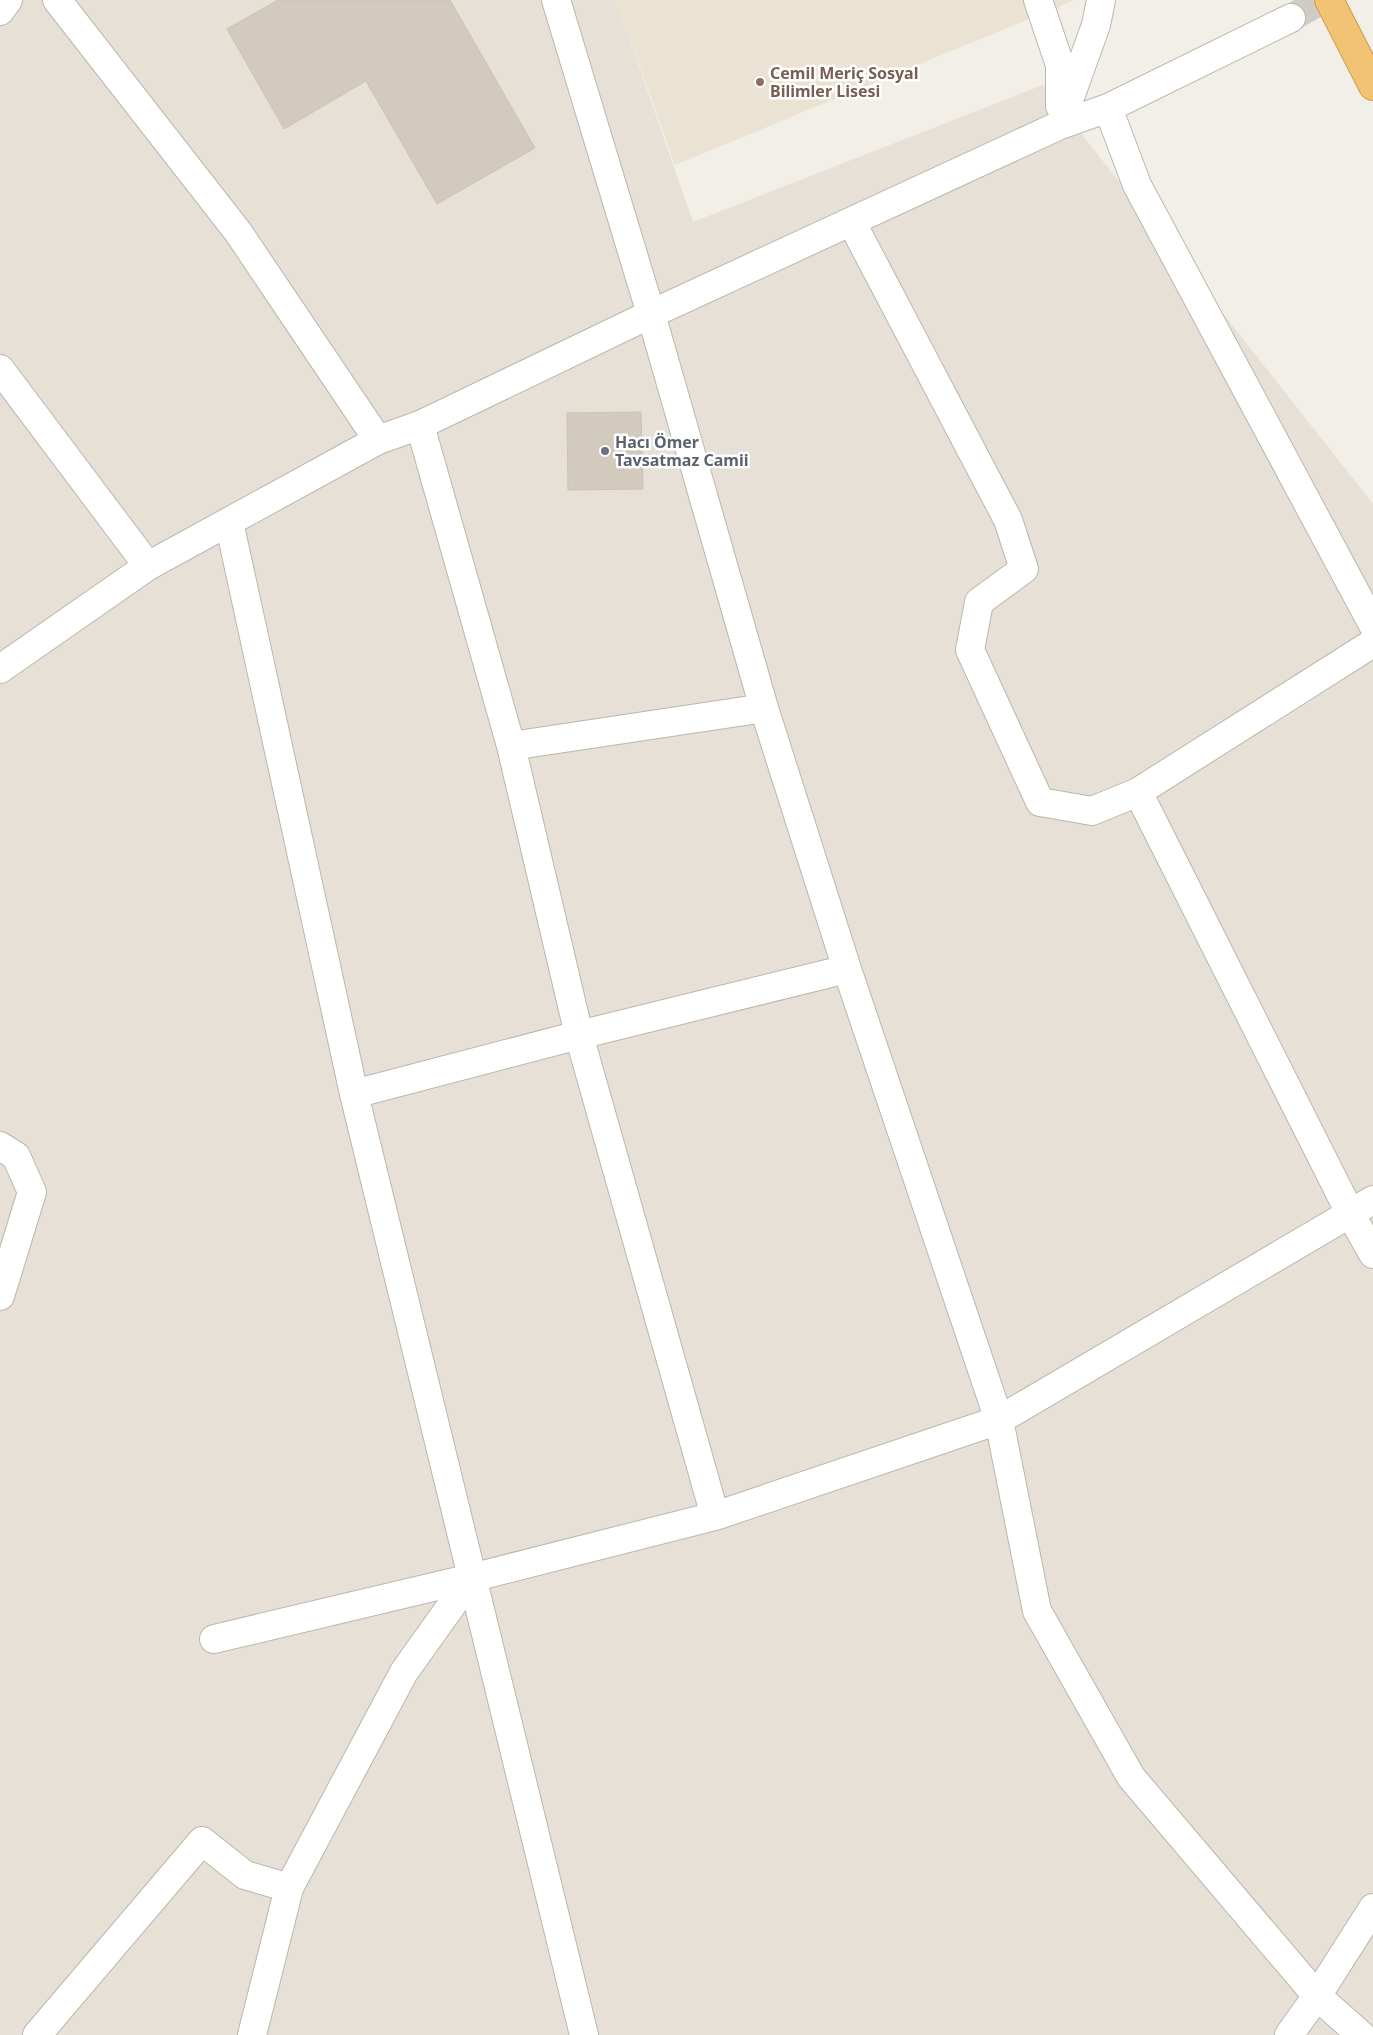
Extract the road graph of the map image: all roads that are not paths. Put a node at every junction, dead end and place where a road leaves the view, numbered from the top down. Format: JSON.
{"nodes":[{"id":1,"x":8,"y":0,"type":"edge"},
{"id":2,"x":57,"y":0,"type":"edge"},
{"id":3,"x":556,"y":0,"type":"edge"},
{"id":4,"x":1038,"y":0,"type":"edge"},
{"id":5,"x":1101,"y":0,"type":"edge"},
{"id":6,"x":1329,"y":0,"type":"edge"},
{"id":7,"x":0,"y":11,"type":"edge"},
{"id":8,"x":1291,"y":18,"type":"tunnel mouth"},
{"id":9,"x":1373,"y":86,"type":"edge"},
{"id":10,"x":1108,"y":108,"type":"junction"},
{"id":11,"x":1060,"y":125,"type":"junction"},
{"id":12,"x":852,"y":223,"type":"junction"},
{"id":13,"x":651,"y":314,"type":"junction"},
{"id":14,"x":0,"y":369,"type":"edge"},
{"id":15,"x":420,"y":425,"type":"junction"},
{"id":16,"x":378,"y":440,"type":"junction"},
{"id":17,"x":229,"y":522,"type":"junction"},
{"id":18,"x":148,"y":566,"type":"junction"},
{"id":19,"x":1373,"y":624,"type":"edge"},
{"id":20,"x":1373,"y":643,"type":"edge"},
{"id":21,"x":0,"y":669,"type":"edge"},
{"id":22,"x":764,"y":708,"type":"junction"},
{"id":23,"x":511,"y":746,"type":"junction"},
{"id":24,"x":1138,"y":792,"type":"junction"},
{"id":25,"x":847,"y":969,"type":"junction"},
{"id":26,"x":579,"y":1035,"type":"junction"},
{"id":27,"x":354,"y":1094,"type":"junction"},
{"id":28,"x":0,"y":1146,"type":"edge"},
{"id":29,"x":1373,"y":1200,"type":"edge"},
{"id":30,"x":1350,"y":1213,"type":"junction"},
{"id":31,"x":1373,"y":1254,"type":"edge"},
{"id":32,"x":0,"y":1296,"type":"edge"},
{"id":33,"x":999,"y":1420,"type":"junction"},
{"id":34,"x":715,"y":1516,"type":"junction"},
{"id":35,"x":470,"y":1578,"type":"junction"},
{"id":36,"x":214,"y":1639,"type":"dead end"},
{"id":37,"x":289,"y":1888,"type":"junction"},
{"id":38,"x":1373,"y":1908,"type":"edge"},
{"id":39,"x":1317,"y":1996,"type":"junction"},
{"id":40,"x":37,"y":2035,"type":"edge"},
{"id":41,"x":252,"y":2035,"type":"edge"},
{"id":42,"x":584,"y":2035,"type":"edge"},
{"id":43,"x":1289,"y":2035,"type":"edge"},
{"id":44,"x":1362,"y":2035,"type":"edge"}],
"edges":[{"from":1,"to":7,"type":"street"},
{"from":2,"to":16,"type":"street"},
{"from":3,"to":13,"type":"street"},
{"from":4,"to":11,"type":"street"},
{"from":5,"to":11,"type":"street"},
{"from":6,"to":9,"type":"highway"},
{"from":8,"to":10,"type":"street"},
{"from":10,"to":11,"type":"street"},
{"from":10,"to":19,"type":"street"},
{"from":11,"to":12,"type":"street"},
{"from":12,"to":13,"type":"street"},
{"from":12,"to":24,"type":"street"},
{"from":13,"to":15,"type":"street"},
{"from":13,"to":22,"type":"street"},
{"from":14,"to":18,"type":"street"},
{"from":15,"to":16,"type":"street"},
{"from":15,"to":23,"type":"street"},
{"from":16,"to":17,"type":"street"},
{"from":17,"to":18,"type":"street"},
{"from":17,"to":27,"type":"street"},
{"from":18,"to":21,"type":"street"},
{"from":20,"to":24,"type":"street"},
{"from":22,"to":23,"type":"street"},
{"from":22,"to":25,"type":"street"},
{"from":23,"to":26,"type":"street"},
{"from":24,"to":30,"type":"street"},
{"from":25,"to":26,"type":"street"},
{"from":25,"to":33,"type":"street"},
{"from":26,"to":27,"type":"street"},
{"from":26,"to":34,"type":"street"},
{"from":27,"to":35,"type":"street"},
{"from":28,"to":32,"type":"street"},
{"from":29,"to":30,"type":"street"},
{"from":30,"to":31,"type":"street"},
{"from":30,"to":33,"type":"street"},
{"from":33,"to":34,"type":"street"},
{"from":33,"to":39,"type":"street"},
{"from":34,"to":35,"type":"street"},
{"from":35,"to":36,"type":"street"},
{"from":35,"to":37,"type":"street"},
{"from":35,"to":42,"type":"street"},
{"from":37,"to":40,"type":"street"},
{"from":37,"to":41,"type":"street"},
{"from":38,"to":39,"type":"street"},
{"from":39,"to":43,"type":"street"},
{"from":39,"to":44,"type":"street"}]}
